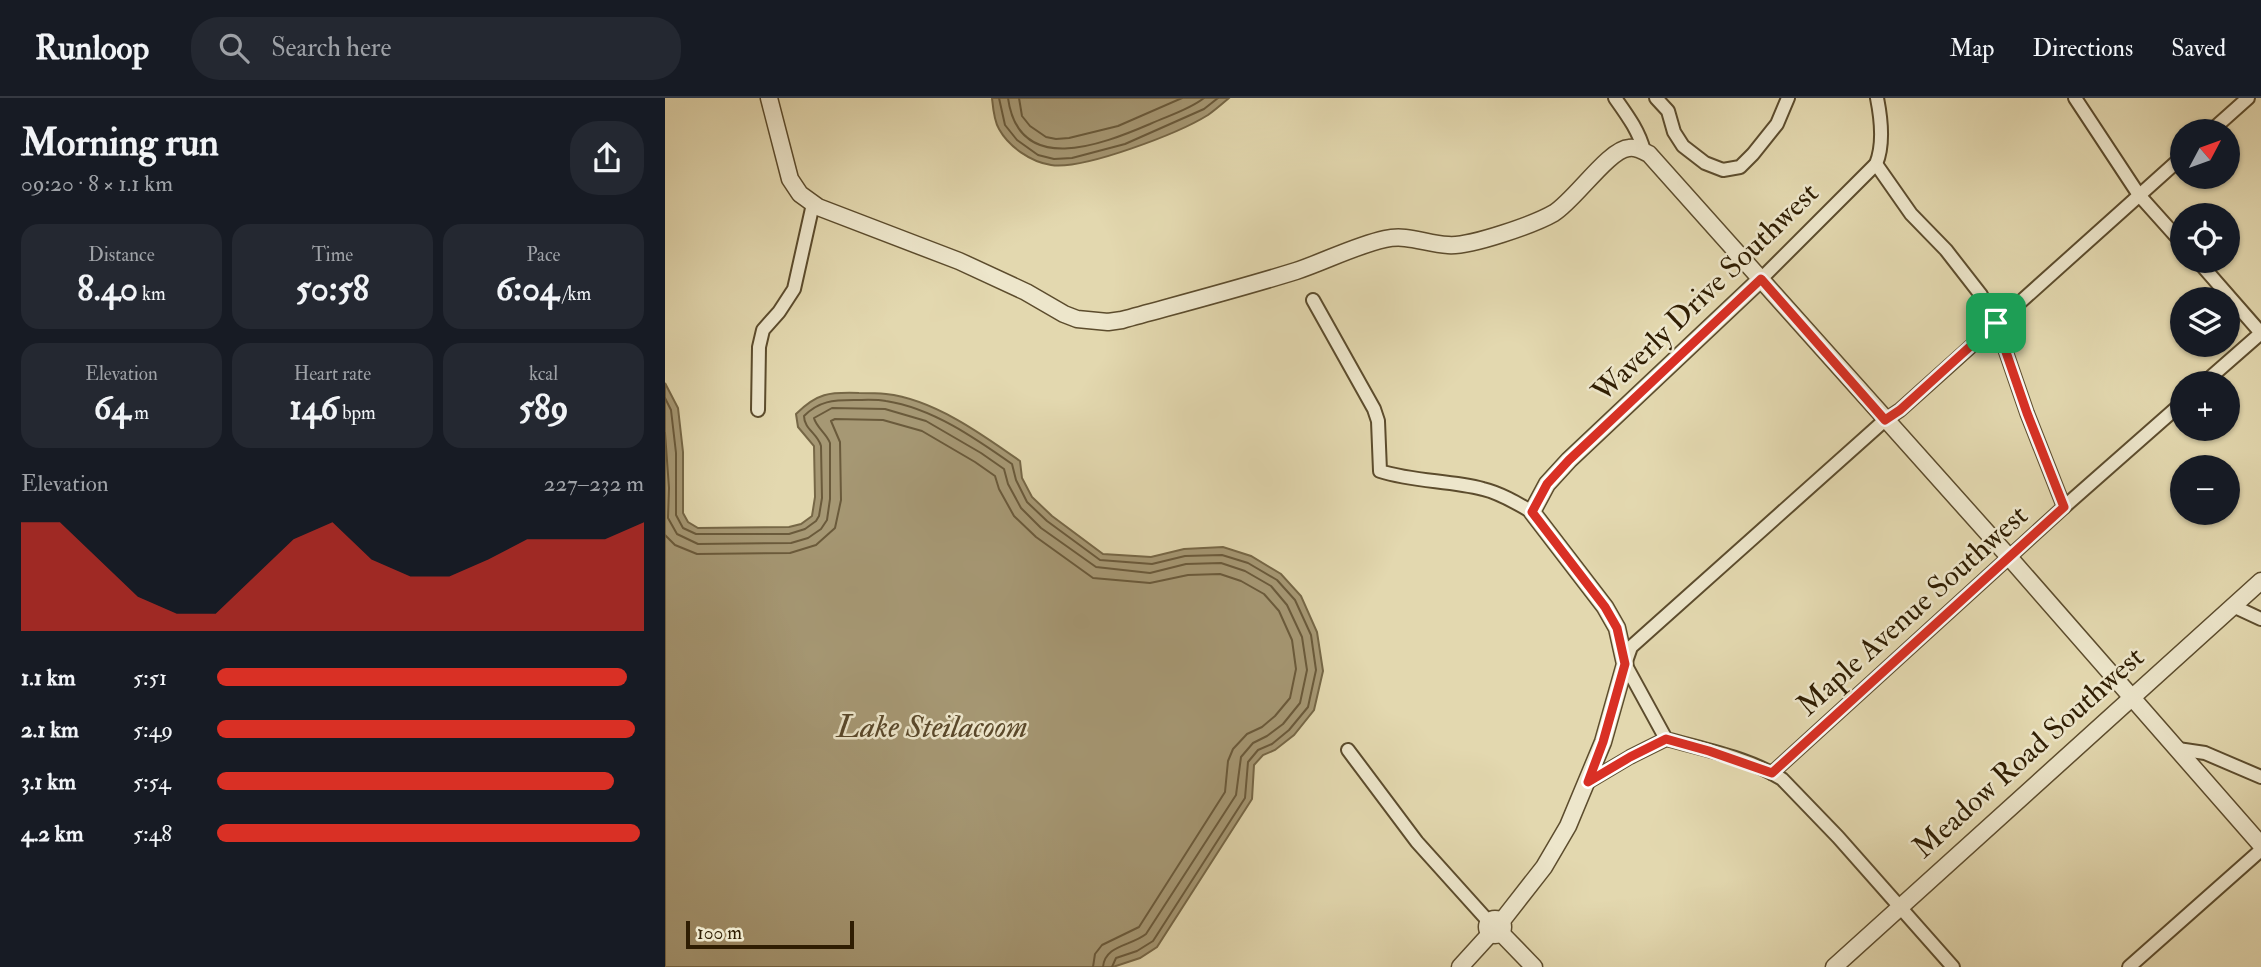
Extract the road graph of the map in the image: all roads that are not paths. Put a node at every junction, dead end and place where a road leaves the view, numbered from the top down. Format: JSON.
{"nodes":[{"id":1,"x":769,"y":98,"type":"edge"},
{"id":2,"x":1615,"y":98,"type":"edge"},
{"id":3,"x":1656,"y":98,"type":"edge"},
{"id":4,"x":1788,"y":98,"type":"edge"},
{"id":5,"x":1877,"y":98,"type":"edge"},
{"id":6,"x":2075,"y":98,"type":"edge"},
{"id":7,"x":2248,"y":98,"type":"edge"},
{"id":8,"x":2224,"y":119,"type":"edge"},
{"id":9,"x":1644,"y":151,"type":"junction"},
{"id":10,"x":1876,"y":164,"type":"junction"},
{"id":11,"x":2170,"y":168,"type":"edge"},
{"id":12,"x":2139,"y":195,"type":"junction"},
{"id":13,"x":813,"y":204,"type":"junction"},
{"id":14,"x":2170,"y":230,"type":"edge"},
{"id":15,"x":2208,"y":273,"type":"edge"},
{"id":16,"x":1761,"y":279,"type":"junction"},
{"id":17,"x":1313,"y":300,"type":"dead end"},
{"id":18,"x":1996,"y":323,"type":"junction"},
{"id":19,"x":2261,"y":333,"type":"edge"},
{"id":20,"x":2218,"y":371,"type":"edge"},
{"id":21,"x":758,"y":410,"type":"dead end"},
{"id":22,"x":2170,"y":414,"type":"edge"},
{"id":23,"x":1885,"y":420,"type":"junction"},
{"id":24,"x":2064,"y":507,"type":"junction"},
{"id":25,"x":1532,"y":512,"type":"junction"},
{"id":26,"x":2009,"y":557,"type":"junction"},
{"id":27,"x":2261,"y":580,"type":"edge"},
{"id":28,"x":2233,"y":606,"type":"junction"},
{"id":29,"x":2261,"y":619,"type":"edge"},
{"id":30,"x":1625,"y":664,"type":"junction"},
{"id":31,"x":2130,"y":698,"type":"junction"},
{"id":32,"x":1666,"y":739,"type":"junction"},
{"id":33,"x":2178,"y":749,"type":"junction"},
{"id":34,"x":1348,"y":750,"type":"dead end"},
{"id":35,"x":1772,"y":773,"type":"junction"},
{"id":36,"x":2261,"y":777,"type":"edge"},
{"id":37,"x":1588,"y":782,"type":"junction"},
{"id":38,"x":2261,"y":848,"type":"edge"},
{"id":39,"x":1899,"y":907,"type":"junction"},
{"id":40,"x":1495,"y":928,"type":"junction"},
{"id":41,"x":1460,"y":967,"type":"edge"},
{"id":42,"x":1534,"y":967,"type":"edge"},
{"id":43,"x":1834,"y":967,"type":"edge"},
{"id":44,"x":1953,"y":967,"type":"edge"},
{"id":45,"x":2129,"y":967,"type":"edge"}],
"edges":[{"from":1,"to":13,"type":"street"},
{"from":2,"to":9,"type":"street"},
{"from":3,"to":4,"type":"street"},
{"from":5,"to":10,"type":"street"},
{"from":6,"to":12,"type":"street"},
{"from":7,"to":8,"type":"street"},
{"from":9,"to":13,"type":"street"},
{"from":9,"to":16,"type":"street"},
{"from":10,"to":16,"type":"street","name":"Waverly Drive Southwest"},
{"from":10,"to":18,"type":"street"},
{"from":11,"to":12,"type":"street"},
{"from":12,"to":14,"type":"street"},
{"from":12,"to":18,"type":"street"},
{"from":13,"to":21,"type":"street"},
{"from":15,"to":19,"type":"street"},
{"from":16,"to":23,"type":"street"},
{"from":16,"to":25,"type":"street","name":"Waverly Drive Southwest"},
{"from":17,"to":25,"type":"street"},
{"from":18,"to":23,"type":"street"},
{"from":18,"to":24,"type":"street"},
{"from":19,"to":20,"type":"street"},
{"from":22,"to":24,"type":"street","name":"Maple Avenue Southwest"},
{"from":23,"to":26,"type":"street"},
{"from":23,"to":30,"type":"street"},
{"from":24,"to":26,"type":"street","name":"Maple Avenue Southwest"},
{"from":25,"to":30,"type":"street"},
{"from":26,"to":31,"type":"street"},
{"from":26,"to":35,"type":"street","name":"Maple Avenue Southwest"},
{"from":27,"to":28,"type":"street","name":"Meadow Road Southwest"},
{"from":28,"to":29,"type":"street"},
{"from":28,"to":31,"type":"street","name":"Meadow Road Southwest"},
{"from":30,"to":32,"type":"street"},
{"from":30,"to":37,"type":"street"},
{"from":31,"to":33,"type":"street"},
{"from":31,"to":39,"type":"street","name":"Meadow Road Southwest"},
{"from":32,"to":35,"type":"street"},
{"from":32,"to":37,"type":"street"},
{"from":33,"to":36,"type":"street"},
{"from":33,"to":38,"type":"street"},
{"from":34,"to":40,"type":"street"},
{"from":35,"to":39,"type":"street"},
{"from":37,"to":40,"type":"street"},
{"from":38,"to":45,"type":"street"},
{"from":39,"to":43,"type":"street","name":"Meadow Road Southwest"},
{"from":39,"to":44,"type":"street"},
{"from":40,"to":41,"type":"street"},
{"from":40,"to":42,"type":"street"}]}
